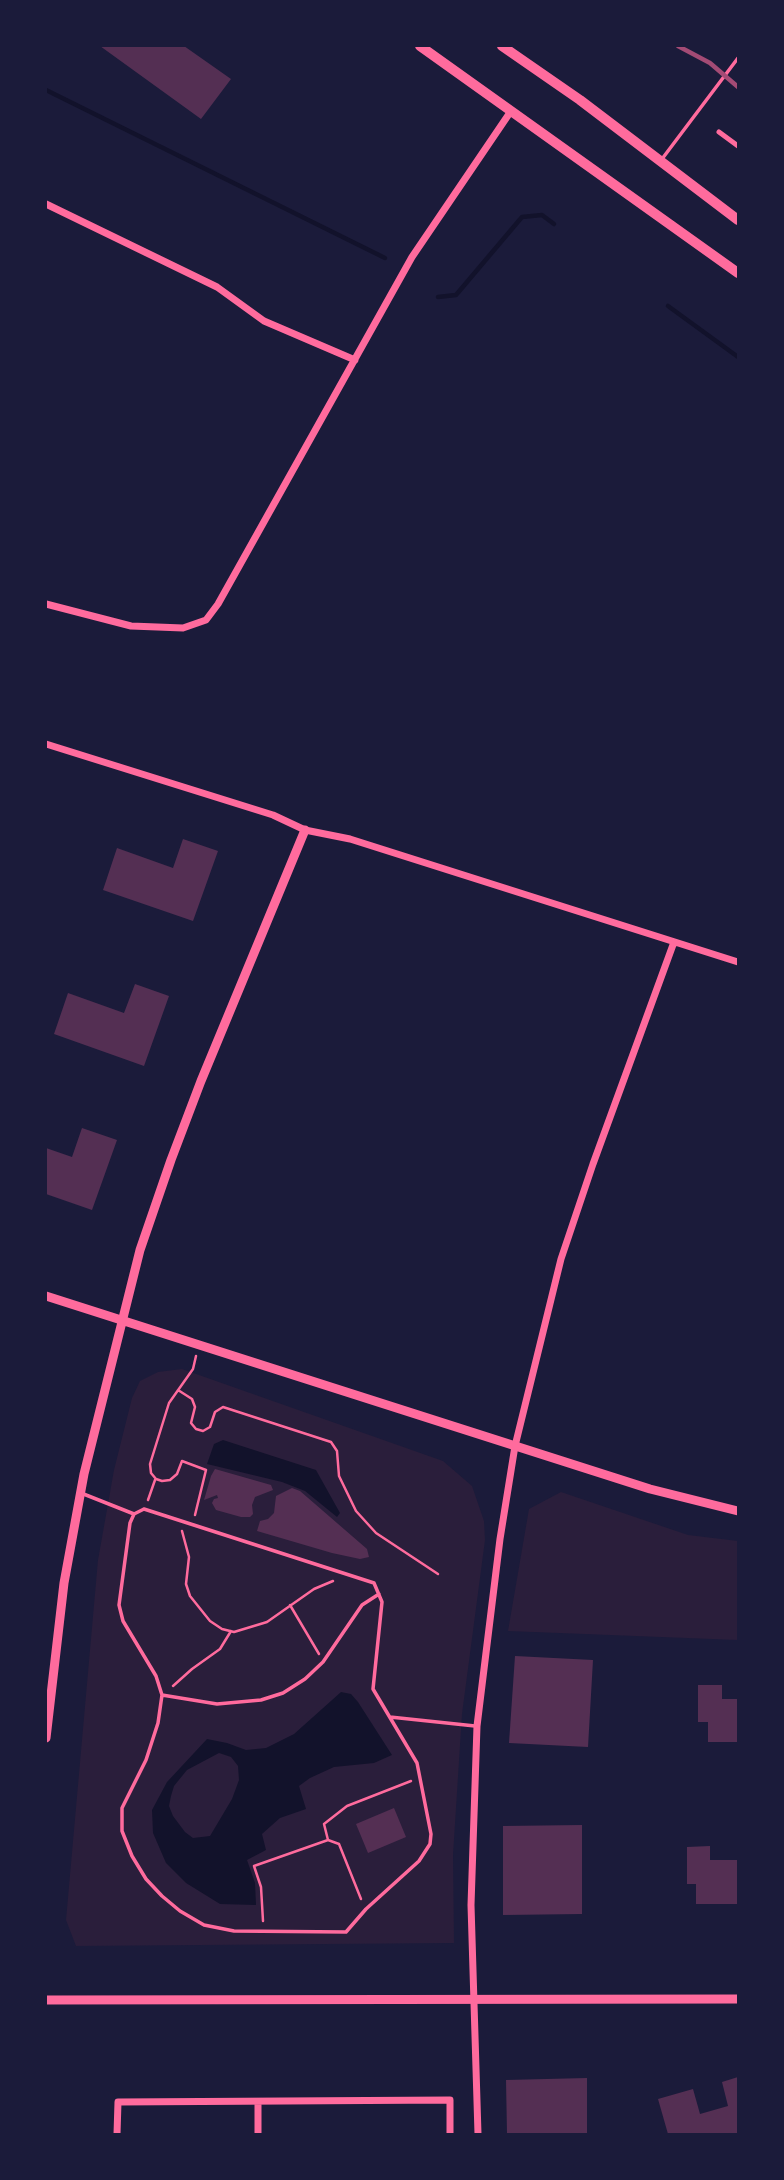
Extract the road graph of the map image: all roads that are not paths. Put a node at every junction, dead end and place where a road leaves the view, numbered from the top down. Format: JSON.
{"nodes":[{"id":1,"x":420,"y":46,"type":"edge"},
{"id":2,"x":502,"y":46,"type":"edge"},
{"id":3,"x":738,"y":58,"type":"edge"},
{"id":4,"x":511,"y":111,"type":"junction"},
{"id":5,"x":719,"y":132,"type":"dead end"},
{"id":6,"x":738,"y":146,"type":"edge"},
{"id":7,"x":660,"y":161,"type":"junction"},
{"id":8,"x":46,"y":204,"type":"edge"},
{"id":9,"x":738,"y":220,"type":"edge"},
{"id":10,"x":738,"y":273,"type":"edge"},
{"id":11,"x":355,"y":360,"type":"junction"},
{"id":12,"x":46,"y":604,"type":"edge"},
{"id":13,"x":46,"y":744,"type":"edge"},
{"id":14,"x":305,"y":830,"type":"junction"},
{"id":15,"x":674,"y":942,"type":"junction"},
{"id":16,"x":738,"y":962,"type":"edge"},
{"id":17,"x":46,"y":1296,"type":"edge"},
{"id":18,"x":124,"y":1320,"type":"junction"},
{"id":19,"x":515,"y":1446,"type":"junction"},
{"id":20,"x":80,"y":1492,"type":"junction"},
{"id":21,"x":738,"y":1511,"type":"edge"},
{"id":22,"x":134,"y":1514,"type":"junction"},
{"id":23,"x":379,"y":1594,"type":"junction"},
{"id":24,"x":162,"y":1695,"type":"junction"},
{"id":25,"x":390,"y":1717,"type":"junction"},
{"id":26,"x":477,"y":1726,"type":"junction"},
{"id":27,"x":46,"y":1738,"type":"edge"},
{"id":28,"x":473,"y":1999,"type":"junction"},
{"id":29,"x":738,"y":1999,"type":"edge"},
{"id":30,"x":46,"y":2000,"type":"edge"},
{"id":31,"x":258,"y":2102,"type":"junction"},
{"id":32,"x":117,"y":2134,"type":"edge"},
{"id":33,"x":258,"y":2134,"type":"edge"},
{"id":34,"x":450,"y":2134,"type":"edge"},
{"id":35,"x":478,"y":2134,"type":"edge"}],
"edges":[{"from":1,"to":4,"type":"main road"},
{"from":2,"to":7,"type":"main road"},
{"from":3,"to":7,"type":"lane"},
{"from":4,"to":10,"type":"main road"},
{"from":4,"to":11,"type":"street"},
{"from":5,"to":6,"type":"street"},
{"from":7,"to":9,"type":"main road"},
{"from":8,"to":11,"type":"street"},
{"from":11,"to":12,"type":"street"},
{"from":13,"to":14,"type":"street"},
{"from":14,"to":15,"type":"street"},
{"from":14,"to":18,"type":"street"},
{"from":15,"to":16,"type":"street"},
{"from":15,"to":19,"type":"street"},
{"from":17,"to":18,"type":"street"},
{"from":18,"to":19,"type":"street"},
{"from":18,"to":20,"type":"street"},
{"from":19,"to":21,"type":"street"},
{"from":19,"to":26,"type":"street"},
{"from":20,"to":22,"type":"lane"},
{"from":20,"to":27,"type":"street"},
{"from":22,"to":23,"type":"lane"},
{"from":22,"to":24,"type":"lane"},
{"from":23,"to":24,"type":"lane"},
{"from":23,"to":25,"type":"lane"},
{"from":24,"to":25,"type":"lane"},
{"from":25,"to":26,"type":"lane"},
{"from":26,"to":28,"type":"street"},
{"from":28,"to":29,"type":"street"},
{"from":28,"to":30,"type":"street"},
{"from":28,"to":35,"type":"street"},
{"from":31,"to":32,"type":"street"},
{"from":31,"to":33,"type":"street"},
{"from":31,"to":34,"type":"street"}]}
